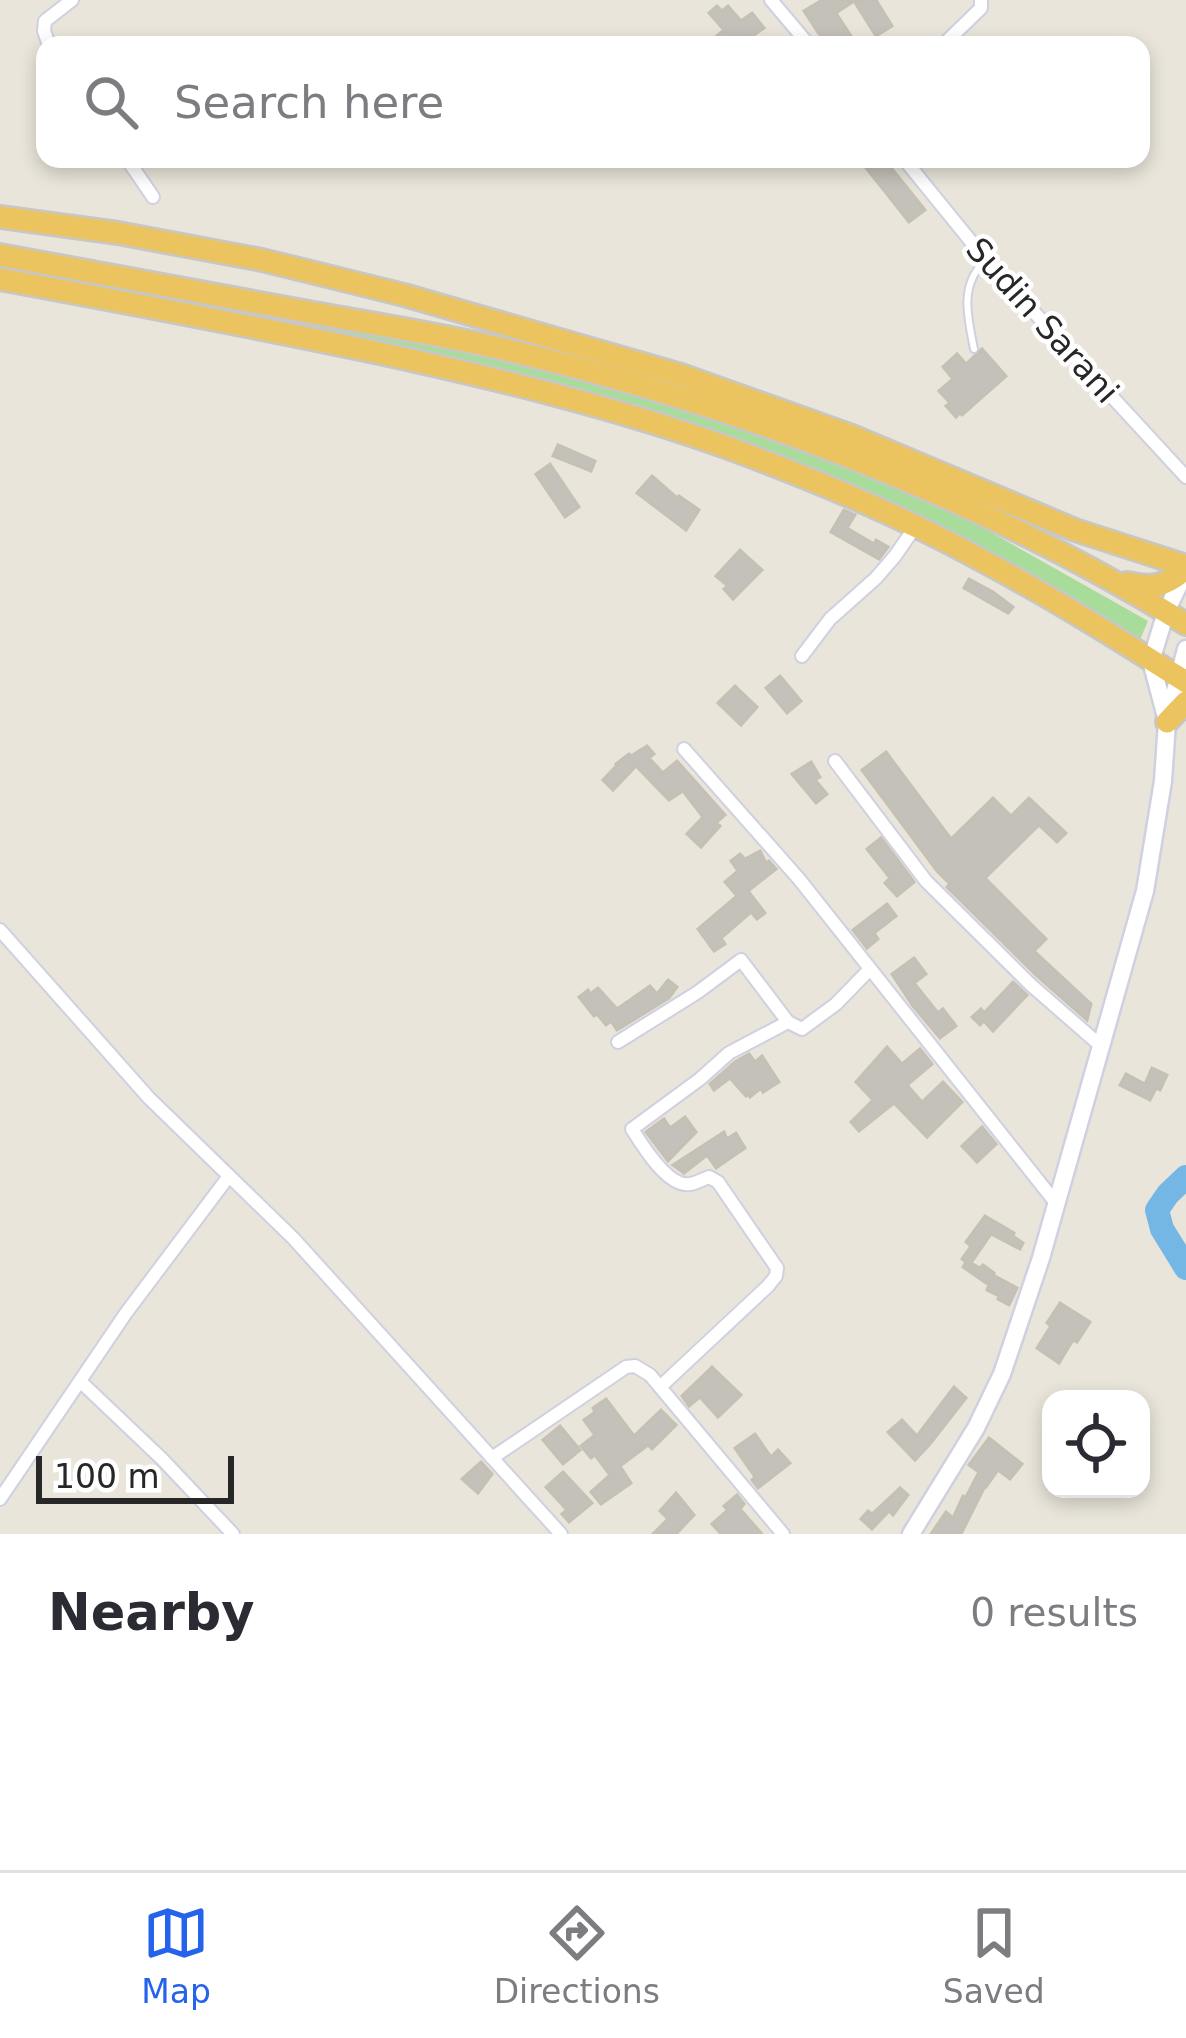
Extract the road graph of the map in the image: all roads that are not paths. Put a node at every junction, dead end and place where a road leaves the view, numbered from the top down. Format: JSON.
{"nodes":[{"id":1,"x":72,"y":0,"type":"edge"},
{"id":2,"x":770,"y":0,"type":"edge"},
{"id":3,"x":981,"y":0,"type":"edge"},
{"id":4,"x":46,"y":36,"type":"edge"},
{"id":5,"x":800,"y":36,"type":"edge"},
{"id":6,"x":952,"y":36,"type":"edge"},
{"id":7,"x":134,"y":168,"type":"edge"},
{"id":8,"x":911,"y":168,"type":"edge"},
{"id":9,"x":154,"y":197,"type":"dead end"},
{"id":10,"x":0,"y":218,"type":"edge"},
{"id":11,"x":0,"y":255,"type":"edge"},
{"id":12,"x":986,"y":260,"type":"junction"},
{"id":13,"x":0,"y":279,"type":"edge"},
{"id":14,"x":974,"y":349,"type":"dead end"},
{"id":15,"x":1186,"y":477,"type":"edge"},
{"id":16,"x":915,"y":527,"type":"junction"},
{"id":17,"x":1186,"y":568,"type":"edge"},
{"id":18,"x":1103,"y":577,"type":"junction"},
{"id":19,"x":1166,"y":612,"type":"junction"},
{"id":20,"x":1186,"y":624,"type":"edge"},
{"id":21,"x":1186,"y":650,"type":"edge"},
{"id":22,"x":802,"y":656,"type":"dead end"},
{"id":23,"x":1151,"y":661,"type":"junction"},
{"id":24,"x":1183,"y":681,"type":"edge"},
{"id":25,"x":1186,"y":702,"type":"edge"},
{"id":26,"x":1167,"y":722,"type":"junction"},
{"id":27,"x":684,"y":749,"type":"dead end"},
{"id":28,"x":835,"y":760,"type":"dead end"},
{"id":29,"x":0,"y":930,"type":"edge"},
{"id":30,"x":870,"y":969,"type":"junction"},
{"id":31,"x":788,"y":1022,"type":"junction"},
{"id":32,"x":618,"y":1042,"type":"dead end"},
{"id":33,"x":1101,"y":1046,"type":"junction"},
{"id":34,"x":229,"y":1176,"type":"junction"},
{"id":35,"x":1057,"y":1204,"type":"junction"},
{"id":36,"x":81,"y":1382,"type":"junction"},
{"id":37,"x":660,"y":1387,"type":"junction"},
{"id":38,"x":492,"y":1458,"type":"junction"},
{"id":39,"x":0,"y":1499,"type":"edge"},
{"id":40,"x":233,"y":1534,"type":"edge"},
{"id":41,"x":561,"y":1534,"type":"edge"},
{"id":42,"x":783,"y":1534,"type":"edge"},
{"id":43,"x":911,"y":1534,"type":"edge"}],
"edges":[{"from":1,"to":4,"type":"street"},
{"from":2,"to":5,"type":"street"},
{"from":3,"to":6,"type":"street"},
{"from":7,"to":9,"type":"street"},
{"from":8,"to":12,"type":"street","name":"Sudin Sarani"},
{"from":10,"to":17,"type":"highway"},
{"from":11,"to":18,"type":"highway"},
{"from":12,"to":14,"type":"lane"},
{"from":12,"to":15,"type":"street","name":"Sudin Sarani"},
{"from":13,"to":16,"type":"highway"},
{"from":16,"to":22,"type":"street"},
{"from":16,"to":23,"type":"highway"},
{"from":17,"to":18,"type":"highway"},
{"from":17,"to":19,"type":"main road"},
{"from":18,"to":19,"type":"highway"},
{"from":19,"to":20,"type":"highway"},
{"from":19,"to":23,"type":"main road"},
{"from":21,"to":24,"type":"main road"},
{"from":23,"to":24,"type":"highway"},
{"from":23,"to":26,"type":"main road"},
{"from":24,"to":26,"type":"main road"},
{"from":25,"to":26,"type":"highway"},
{"from":26,"to":33,"type":"main road"},
{"from":27,"to":30,"type":"street"},
{"from":28,"to":33,"type":"street"},
{"from":29,"to":34,"type":"street"},
{"from":30,"to":31,"type":"street"},
{"from":30,"to":35,"type":"street"},
{"from":31,"to":32,"type":"street"},
{"from":31,"to":37,"type":"street"},
{"from":33,"to":35,"type":"main road"},
{"from":34,"to":36,"type":"street"},
{"from":34,"to":38,"type":"street"},
{"from":35,"to":43,"type":"main road"},
{"from":36,"to":39,"type":"street"},
{"from":36,"to":40,"type":"street"},
{"from":37,"to":38,"type":"street"},
{"from":37,"to":42,"type":"street"},
{"from":38,"to":41,"type":"street"}]}
